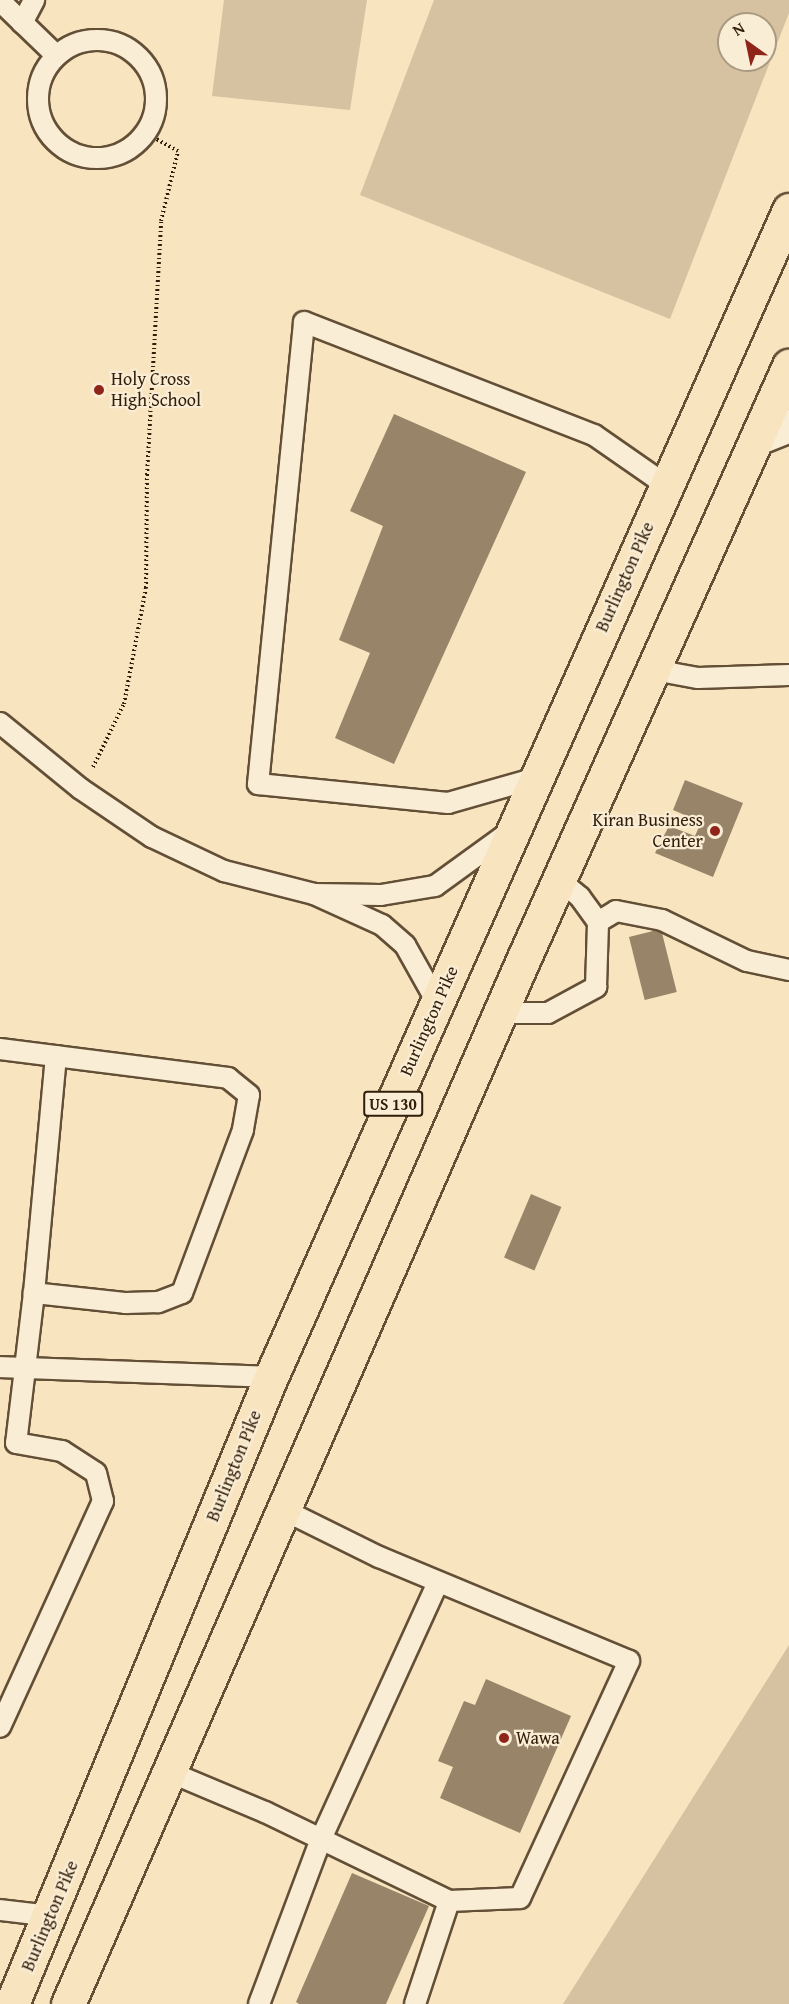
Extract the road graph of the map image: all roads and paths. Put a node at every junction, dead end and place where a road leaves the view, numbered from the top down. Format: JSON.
{"nodes":[{"id":1,"x":34,"y":0,"type":"edge"},
{"id":2,"x":0,"y":2,"type":"edge"},
{"id":3,"x":22,"y":23,"type":"junction"},
{"id":4,"x":56,"y":55,"type":"junction"},
{"id":5,"x":146,"y":133,"type":"junction"},
{"id":6,"x":789,"y":210,"type":"edge"},
{"id":7,"x":789,"y":366,"type":"edge"},
{"id":8,"x":789,"y":425,"type":"edge"},
{"id":9,"x":757,"y":438,"type":"junction"},
{"id":10,"x":666,"y":485,"type":"junction"},
{"id":11,"x":654,"y":670,"type":"junction"},
{"id":12,"x":789,"y":675,"type":"edge"},
{"id":13,"x":0,"y":723,"type":"edge"},
{"id":14,"x":536,"y":778,"type":"junction"},
{"id":15,"x":81,"y":789,"type":"junction"},
{"id":16,"x":515,"y":828,"type":"junction"},
{"id":17,"x":560,"y":881,"type":"junction"},
{"id":18,"x":314,"y":894,"type":"junction"},
{"id":19,"x":598,"y":921,"type":"junction"},
{"id":20,"x":789,"y":970,"type":"edge"},
{"id":21,"x":437,"y":1002,"type":"junction"},
{"id":22,"x":502,"y":1013,"type":"junction"},
{"id":23,"x":0,"y":1049,"type":"edge"},
{"id":24,"x":56,"y":1056,"type":"junction"},
{"id":25,"x":34,"y":1293,"type":"junction"},
{"id":26,"x":0,"y":1367,"type":"edge"},
{"id":27,"x":24,"y":1369,"type":"junction"},
{"id":28,"x":271,"y":1377,"type":"junction"},
{"id":29,"x":286,"y":1511,"type":"junction"},
{"id":30,"x":438,"y":1582,"type":"junction"},
{"id":31,"x":0,"y":1727,"type":"edge"},
{"id":32,"x":171,"y":1773,"type":"junction"},
{"id":33,"x":321,"y":1839,"type":"junction"},
{"id":34,"x":449,"y":1901,"type":"junction"},
{"id":35,"x":0,"y":1910,"type":"edge"},
{"id":36,"x":51,"y":1916,"type":"junction"},
{"id":37,"x":12,"y":2004,"type":"edge"},
{"id":38,"x":68,"y":2004,"type":"edge"},
{"id":39,"x":259,"y":2004,"type":"edge"},
{"id":40,"x":415,"y":2004,"type":"edge"}],
"edges":[{"from":1,"to":3,"type":"lane"},
{"from":2,"to":3,"type":"lane"},
{"from":3,"to":4,"type":"lane"},
{"from":4,"to":5,"type":"lane"},
{"from":4,"to":5,"type":"lane"},
{"from":5,"to":15,"type":"path"},
{"from":6,"to":10,"type":"highway","name":"Burlington Pike","number":"US 130"},
{"from":7,"to":9,"type":"highway"},
{"from":8,"to":9,"type":"street"},
{"from":9,"to":11,"type":"highway"},
{"from":10,"to":14,"type":"highway","name":"Burlington Pike","number":"US 130"},
{"from":10,"to":14,"type":"lane"},
{"from":11,"to":12,"type":"lane"},
{"from":11,"to":17,"type":"highway"},
{"from":13,"to":15,"type":"lane"},
{"from":14,"to":16,"type":"highway","name":"Burlington Pike","number":"US 130"},
{"from":15,"to":18,"type":"lane"},
{"from":16,"to":18,"type":"lane"},
{"from":16,"to":21,"type":"highway","name":"Burlington Pike","number":"US 130"},
{"from":17,"to":19,"type":"lane"},
{"from":17,"to":22,"type":"highway"},
{"from":18,"to":21,"type":"lane"},
{"from":19,"to":20,"type":"lane"},
{"from":19,"to":22,"type":"lane"},
{"from":21,"to":28,"type":"highway","name":"Burlington Pike","number":"US 130"},
{"from":22,"to":29,"type":"highway"},
{"from":23,"to":24,"type":"lane"},
{"from":24,"to":25,"type":"lane"},
{"from":24,"to":25,"type":"lane"},
{"from":25,"to":27,"type":"lane"},
{"from":26,"to":27,"type":"lane"},
{"from":27,"to":28,"type":"lane"},
{"from":27,"to":31,"type":"lane"},
{"from":28,"to":36,"type":"highway","name":"Burlington Pike","number":"US 130"},
{"from":29,"to":30,"type":"lane"},
{"from":29,"to":32,"type":"highway"},
{"from":30,"to":33,"type":"lane"},
{"from":30,"to":34,"type":"lane"},
{"from":32,"to":33,"type":"lane"},
{"from":32,"to":38,"type":"highway"},
{"from":33,"to":34,"type":"lane"},
{"from":33,"to":39,"type":"lane"},
{"from":34,"to":40,"type":"lane"},
{"from":35,"to":36,"type":"lane"},
{"from":36,"to":37,"type":"highway","name":"Burlington Pike","number":"US 130"}]}
